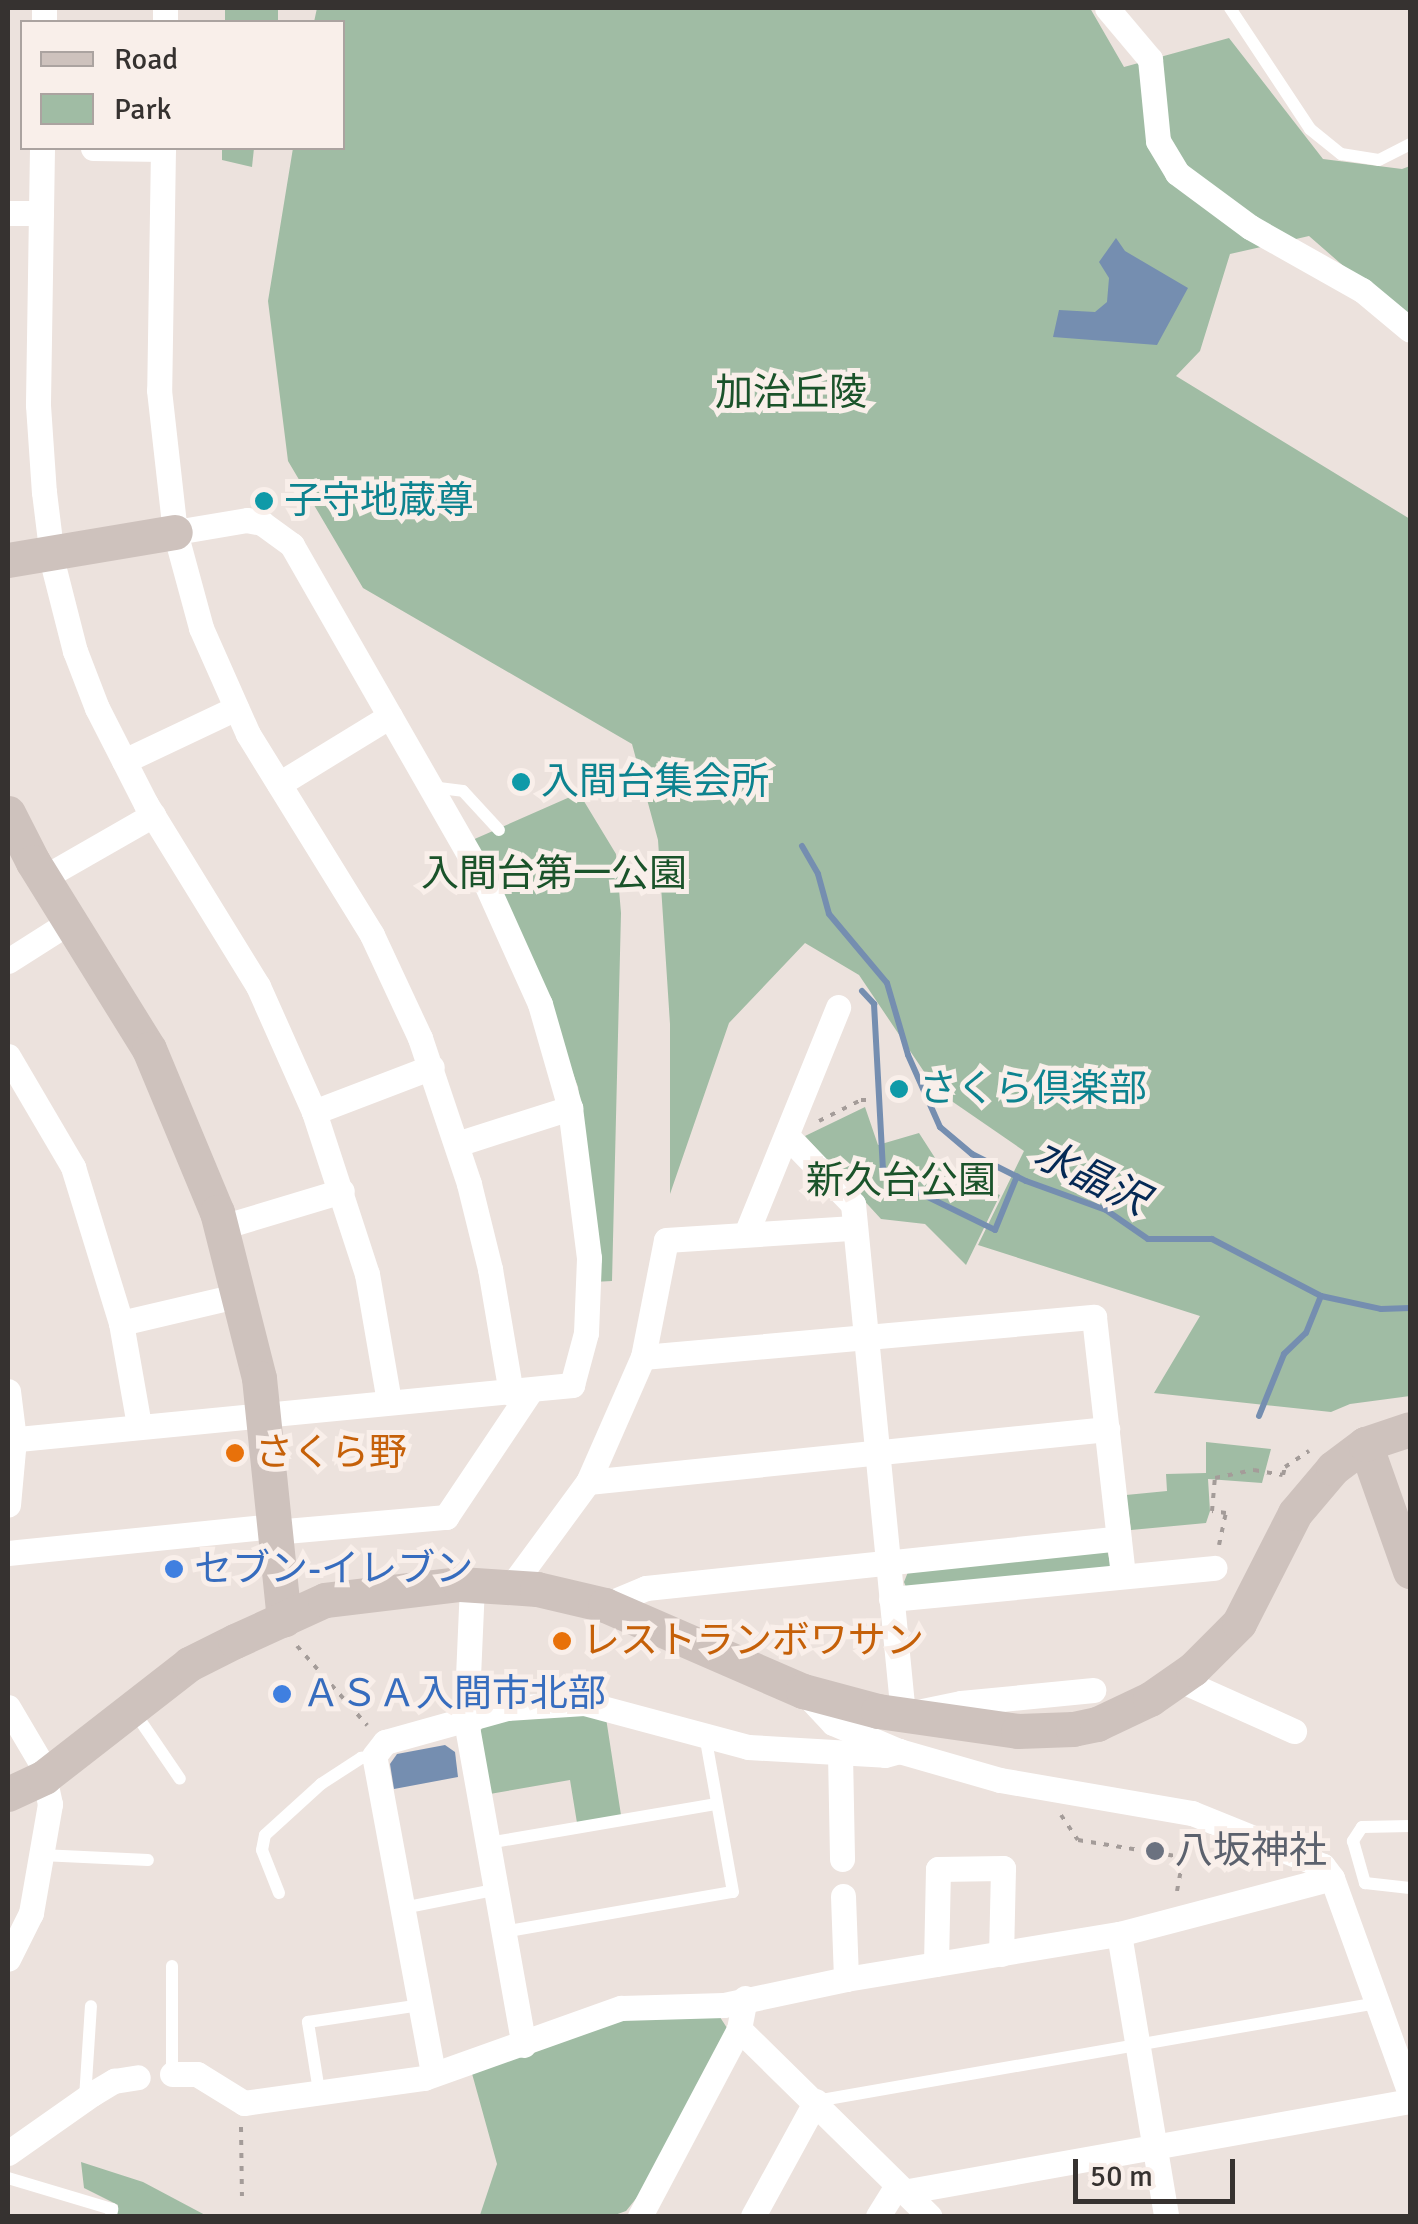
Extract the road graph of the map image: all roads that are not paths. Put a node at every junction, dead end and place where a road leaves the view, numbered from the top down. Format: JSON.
{"nodes":[{"id":1,"x":1106,"y":8,"type":"edge"},
{"id":2,"x":1230,"y":8,"type":"edge"},
{"id":3,"x":1410,"y":144,"type":"edge"},
{"id":4,"x":42,"y":150,"type":"edge"},
{"id":5,"x":163,"y":150,"type":"edge"},
{"id":6,"x":8,"y":213,"type":"edge"},
{"id":7,"x":41,"y":214,"type":"junction"},
{"id":8,"x":1410,"y":330,"type":"edge"},
{"id":9,"x":175,"y":532,"type":"junction"},
{"id":10,"x":52,"y":552,"type":"junction"},
{"id":11,"x":8,"y":560,"type":"edge"},
{"id":12,"x":236,"y":708,"type":"junction"},
{"id":13,"x":390,"y":716,"type":"junction"},
{"id":14,"x":124,"y":761,"type":"junction"},
{"id":15,"x":279,"y":784,"type":"junction"},
{"id":16,"x":431,"y":787,"type":"junction"},
{"id":17,"x":8,"y":813,"type":"edge"},
{"id":18,"x":153,"y":815,"type":"junction"},
{"id":19,"x":500,"y":830,"type":"dead end"},
{"id":20,"x":43,"y":878,"type":"junction"},
{"id":21,"x":71,"y":921,"type":"junction"},
{"id":22,"x":8,"y":961,"type":"edge"},
{"id":23,"x":838,"y":1006,"type":"dead end"},
{"id":24,"x":8,"y":1056,"type":"edge"},
{"id":25,"x":432,"y":1068,"type":"junction"},
{"id":26,"x":570,"y":1108,"type":"junction"},
{"id":27,"x":314,"y":1112,"type":"junction"},
{"id":28,"x":787,"y":1136,"type":"junction"},
{"id":29,"x":458,"y":1144,"type":"junction"},
{"id":30,"x":342,"y":1191,"type":"junction"},
{"id":31,"x":222,"y":1227,"type":"junction"},
{"id":32,"x":854,"y":1228,"type":"junction"},
{"id":33,"x":746,"y":1234,"type":"junction"},
{"id":34,"x":240,"y":1295,"type":"junction"},
{"id":35,"x":121,"y":1322,"type":"junction"},
{"id":36,"x":864,"y":1338,"type":"junction"},
{"id":37,"x":643,"y":1357,"type":"junction"},
{"id":38,"x":8,"y":1391,"type":"edge"},
{"id":39,"x":521,"y":1391,"type":"junction"},
{"id":40,"x":389,"y":1402,"type":"junction"},
{"id":41,"x":263,"y":1413,"type":"junction"},
{"id":42,"x":139,"y":1424,"type":"junction"},
{"id":43,"x":1106,"y":1429,"type":"junction"},
{"id":44,"x":1410,"y":1429,"type":"edge"},
{"id":45,"x":11,"y":1440,"type":"edge"},
{"id":46,"x":1365,"y":1444,"type":"junction"},
{"id":47,"x":876,"y":1451,"type":"junction"},
{"id":48,"x":588,"y":1482,"type":"junction"},
{"id":49,"x":8,"y":1504,"type":"edge"},
{"id":50,"x":273,"y":1529,"type":"junction"},
{"id":51,"x":1118,"y":1538,"type":"junction"},
{"id":52,"x":8,"y":1553,"type":"edge"},
{"id":53,"x":888,"y":1564,"type":"junction"},
{"id":54,"x":1215,"y":1568,"type":"road end"},
{"id":55,"x":1410,"y":1571,"type":"edge"},
{"id":56,"x":1123,"y":1575,"type":"junction"},
{"id":57,"x":472,"y":1585,"type":"junction"},
{"id":58,"x":510,"y":1588,"type":"junction"},
{"id":59,"x":890,"y":1599,"type":"junction"},
{"id":60,"x":606,"y":1605,"type":"junction"},
{"id":61,"x":281,"y":1622,"type":"junction"},
{"id":62,"x":1180,"y":1680,"type":"junction"},
{"id":63,"x":803,"y":1690,"type":"junction"},
{"id":64,"x":1093,"y":1690,"type":"dead end"},
{"id":65,"x":8,"y":1707,"type":"edge"},
{"id":66,"x":132,"y":1708,"type":"junction"},
{"id":67,"x":903,"y":1715,"type":"junction"},
{"id":68,"x":466,"y":1721,"type":"junction"},
{"id":69,"x":1294,"y":1731,"type":"dead end"},
{"id":70,"x":705,"y":1735,"type":"junction"},
{"id":71,"x":380,"y":1749,"type":"junction"},
{"id":72,"x":899,"y":1751,"type":"junction"},
{"id":73,"x":840,"y":1753,"type":"junction"},
{"id":74,"x":44,"y":1777,"type":"junction"},
{"id":75,"x":180,"y":1779,"type":"dead end"},
{"id":76,"x":8,"y":1794,"type":"edge"},
{"id":77,"x":717,"y":1804,"type":"junction"},
{"id":78,"x":1410,"y":1826,"type":"edge"},
{"id":79,"x":486,"y":1843,"type":"junction"},
{"id":80,"x":41,"y":1855,"type":"junction"},
{"id":81,"x":842,"y":1859,"type":"dead end"},
{"id":82,"x":148,"y":1860,"type":"dead end"},
{"id":83,"x":1332,"y":1878,"type":"junction"},
{"id":84,"x":1410,"y":1888,"type":"edge"},
{"id":85,"x":494,"y":1890,"type":"junction"},
{"id":86,"x":280,"y":1893,"type":"dead end"},
{"id":87,"x":844,"y":1896,"type":"dead end"},
{"id":88,"x":404,"y":1908,"type":"junction"},
{"id":89,"x":501,"y":1933,"type":"junction"},
{"id":90,"x":1120,"y":1934,"type":"junction"},
{"id":91,"x":1001,"y":1954,"type":"junction"},
{"id":92,"x":8,"y":1959,"type":"edge"},
{"id":93,"x":936,"y":1964,"type":"junction"},
{"id":94,"x":172,"y":1966,"type":"dead end"},
{"id":95,"x":846,"y":1979,"type":"junction"},
{"id":96,"x":745,"y":1998,"type":"junction"},
{"id":97,"x":1377,"y":2003,"type":"junction"},
{"id":98,"x":420,"y":2005,"type":"junction"},
{"id":99,"x":91,"y":2006,"type":"dead end"},
{"id":100,"x":739,"y":2029,"type":"junction"},
{"id":101,"x":1137,"y":2042,"type":"junction"},
{"id":102,"x":524,"y":2045,"type":"junction"},
{"id":103,"x":433,"y":2073,"type":"junction"},
{"id":104,"x":172,"y":2074,"type":"joint"},
{"id":105,"x":138,"y":2077,"type":"dead end"},
{"id":106,"x":319,"y":2091,"type":"junction"},
{"id":107,"x":1410,"y":2097,"type":"edge"},
{"id":108,"x":86,"y":2098,"type":"junction"},
{"id":109,"x":816,"y":2101,"type":"junction"},
{"id":110,"x":1154,"y":2147,"type":"junction"},
{"id":111,"x":8,"y":2152,"type":"edge"},
{"id":112,"x":8,"y":2178,"type":"edge"},
{"id":113,"x":900,"y":2189,"type":"junction"},
{"id":114,"x":111,"y":2216,"type":"edge"},
{"id":115,"x":640,"y":2216,"type":"edge"},
{"id":116,"x":753,"y":2216,"type":"edge"},
{"id":117,"x":878,"y":2216,"type":"edge"},
{"id":118,"x":929,"y":2216,"type":"edge"},
{"id":119,"x":1166,"y":2216,"type":"edge"}],
"edges":[{"from":1,"to":8,"type":"street"},
{"from":2,"to":3,"type":"lane"},
{"from":4,"to":7,"type":"street"},
{"from":5,"to":9,"type":"street"},
{"from":6,"to":7,"type":"street"},
{"from":7,"to":10,"type":"street"},
{"from":9,"to":10,"type":"street"},
{"from":9,"to":12,"type":"street"},
{"from":9,"to":13,"type":"street"},
{"from":10,"to":11,"type":"street"},
{"from":10,"to":14,"type":"street"},
{"from":12,"to":14,"type":"street"},
{"from":12,"to":15,"type":"street"},
{"from":13,"to":15,"type":"street"},
{"from":13,"to":16,"type":"street"},
{"from":14,"to":18,"type":"street"},
{"from":15,"to":25,"type":"street"},
{"from":16,"to":19,"type":"lane"},
{"from":16,"to":26,"type":"street"},
{"from":17,"to":20,"type":"street"},
{"from":18,"to":20,"type":"street"},
{"from":18,"to":27,"type":"street"},
{"from":20,"to":21,"type":"street"},
{"from":21,"to":22,"type":"street"},
{"from":21,"to":31,"type":"street"},
{"from":23,"to":28,"type":"street"},
{"from":24,"to":35,"type":"street"},
{"from":25,"to":27,"type":"street"},
{"from":25,"to":29,"type":"street"},
{"from":26,"to":29,"type":"street"},
{"from":26,"to":39,"type":"street"},
{"from":27,"to":30,"type":"street"},
{"from":28,"to":32,"type":"street"},
{"from":28,"to":33,"type":"street"},
{"from":29,"to":39,"type":"street"},
{"from":30,"to":31,"type":"street"},
{"from":30,"to":40,"type":"street"},
{"from":31,"to":34,"type":"street"},
{"from":32,"to":33,"type":"street"},
{"from":32,"to":36,"type":"street"},
{"from":33,"to":37,"type":"street"},
{"from":34,"to":35,"type":"street"},
{"from":34,"to":41,"type":"street"},
{"from":35,"to":42,"type":"street"},
{"from":36,"to":37,"type":"street"},
{"from":36,"to":43,"type":"street"},
{"from":36,"to":47,"type":"street"},
{"from":37,"to":48,"type":"street"},
{"from":38,"to":45,"type":"street"},
{"from":39,"to":40,"type":"street"},
{"from":39,"to":50,"type":"street"},
{"from":40,"to":41,"type":"street"},
{"from":41,"to":42,"type":"street"},
{"from":41,"to":50,"type":"street"},
{"from":42,"to":45,"type":"street"},
{"from":43,"to":47,"type":"street"},
{"from":43,"to":51,"type":"street"},
{"from":44,"to":46,"type":"street"},
{"from":45,"to":49,"type":"street"},
{"from":46,"to":55,"type":"street"},
{"from":46,"to":62,"type":"street"},
{"from":47,"to":48,"type":"street"},
{"from":47,"to":53,"type":"street"},
{"from":48,"to":58,"type":"street"},
{"from":50,"to":52,"type":"street"},
{"from":50,"to":61,"type":"street"},
{"from":51,"to":53,"type":"street"},
{"from":51,"to":56,"type":"street"},
{"from":53,"to":59,"type":"street"},
{"from":53,"to":60,"type":"street"},
{"from":54,"to":56,"type":"street"},
{"from":56,"to":59,"type":"street"},
{"from":57,"to":58,"type":"street"},
{"from":57,"to":61,"type":"street"},
{"from":57,"to":68,"type":"street"},
{"from":58,"to":60,"type":"street"},
{"from":59,"to":67,"type":"street"},
{"from":60,"to":63,"type":"street"},
{"from":61,"to":66,"type":"street"},
{"from":62,"to":67,"type":"street"},
{"from":62,"to":69,"type":"street"},
{"from":63,"to":67,"type":"street"},
{"from":63,"to":72,"type":"street"},
{"from":64,"to":67,"type":"street"},
{"from":65,"to":74,"type":"street"},
{"from":66,"to":74,"type":"street"},
{"from":66,"to":75,"type":"lane"},
{"from":68,"to":70,"type":"street"},
{"from":68,"to":71,"type":"street"},
{"from":68,"to":79,"type":"street"},
{"from":70,"to":73,"type":"street"},
{"from":70,"to":77,"type":"lane"},
{"from":71,"to":86,"type":"lane"},
{"from":71,"to":88,"type":"street"},
{"from":72,"to":73,"type":"street"},
{"from":72,"to":83,"type":"street"},
{"from":73,"to":81,"type":"street"},
{"from":74,"to":76,"type":"street"},
{"from":74,"to":80,"type":"street"},
{"from":77,"to":79,"type":"lane"},
{"from":77,"to":89,"type":"lane"},
{"from":78,"to":84,"type":"lane"},
{"from":79,"to":85,"type":"street"},
{"from":80,"to":82,"type":"lane"},
{"from":80,"to":92,"type":"street"},
{"from":83,"to":90,"type":"street"},
{"from":83,"to":97,"type":"street"},
{"from":85,"to":88,"type":"lane"},
{"from":85,"to":89,"type":"street"},
{"from":87,"to":95,"type":"street"},
{"from":88,"to":98,"type":"street"},
{"from":89,"to":102,"type":"street"},
{"from":90,"to":91,"type":"street"},
{"from":90,"to":101,"type":"street"},
{"from":91,"to":93,"type":"street"},
{"from":91,"to":93,"type":"street"},
{"from":93,"to":95,"type":"street"},
{"from":94,"to":104,"type":"lane"},
{"from":95,"to":96,"type":"street"},
{"from":96,"to":100,"type":"street"},
{"from":96,"to":102,"type":"street"},
{"from":97,"to":101,"type":"lane"},
{"from":97,"to":107,"type":"street"},
{"from":98,"to":103,"type":"street"},
{"from":98,"to":106,"type":"lane"},
{"from":99,"to":108,"type":"lane"},
{"from":100,"to":109,"type":"street"},
{"from":100,"to":115,"type":"street"},
{"from":101,"to":109,"type":"lane"},
{"from":101,"to":110,"type":"street"},
{"from":102,"to":103,"type":"street"},
{"from":103,"to":106,"type":"street"},
{"from":104,"to":106,"type":"street"},
{"from":105,"to":108,"type":"street"},
{"from":107,"to":110,"type":"street"},
{"from":108,"to":111,"type":"street"},
{"from":109,"to":113,"type":"street"},
{"from":109,"to":116,"type":"street"},
{"from":110,"to":113,"type":"street"},
{"from":110,"to":119,"type":"street"},
{"from":112,"to":114,"type":"lane"},
{"from":113,"to":117,"type":"street"},
{"from":113,"to":118,"type":"street"}]}
